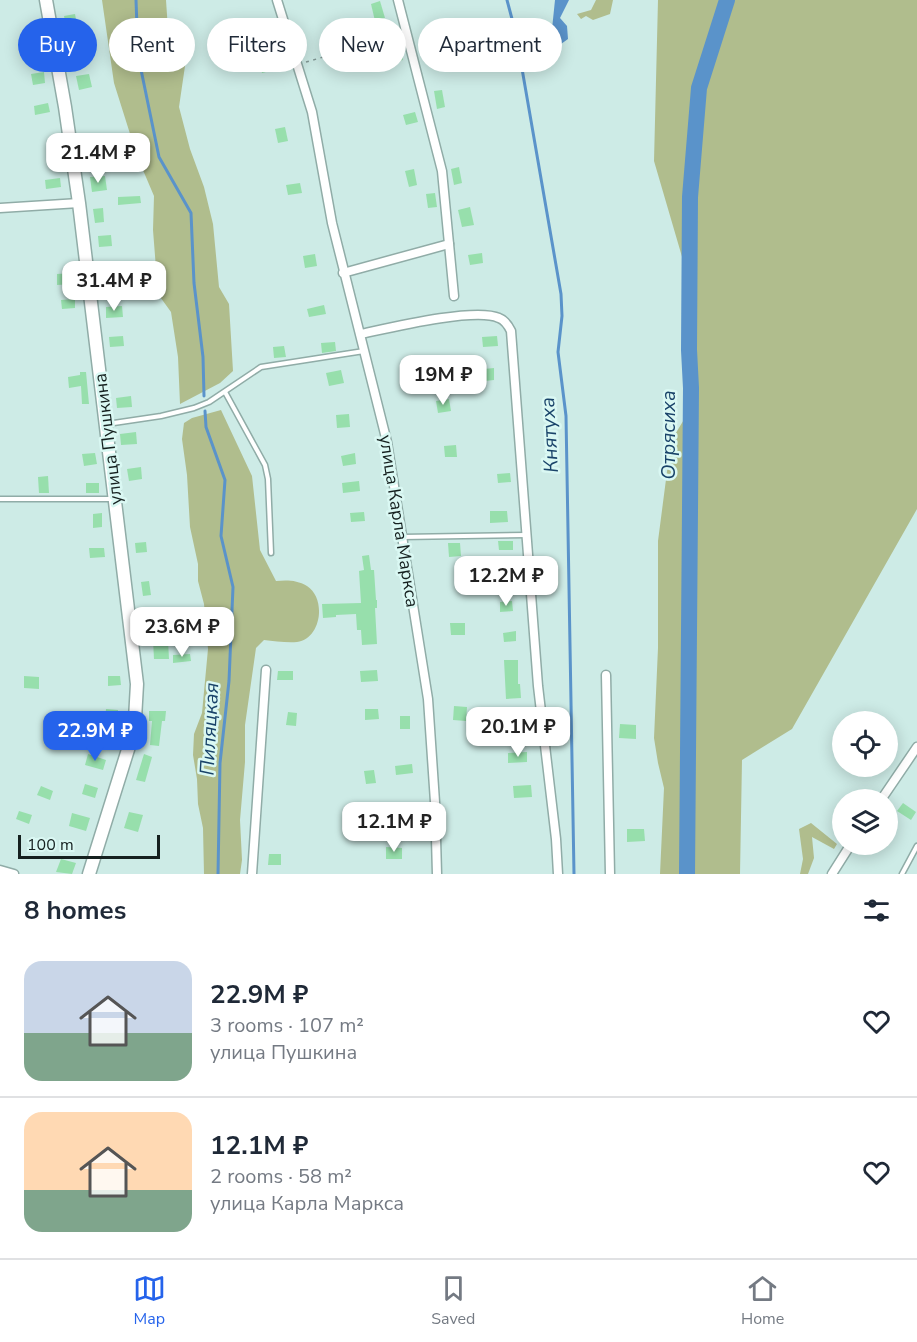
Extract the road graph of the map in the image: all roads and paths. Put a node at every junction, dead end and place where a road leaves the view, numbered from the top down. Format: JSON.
{"nodes":[{"id":1,"x":45,"y":0,"type":"edge"},
{"id":2,"x":277,"y":0,"type":"edge"},
{"id":3,"x":398,"y":0,"type":"edge"},
{"id":4,"x":283,"y":18,"type":"edge"},
{"id":5,"x":402,"y":18,"type":"edge"},
{"id":6,"x":406,"y":33,"type":"edge"},
{"id":7,"x":299,"y":72,"type":"edge"},
{"id":8,"x":79,"y":203,"type":"junction"},
{"id":9,"x":0,"y":208,"type":"edge"},
{"id":10,"x":449,"y":244,"type":"junction"},
{"id":11,"x":343,"y":273,"type":"junction"},
{"id":12,"x":454,"y":296,"type":"dead end"},
{"id":13,"x":361,"y":334,"type":"junction"},
{"id":14,"x":365,"y":351,"type":"junction"},
{"id":15,"x":225,"y":392,"type":"junction"},
{"id":16,"x":106,"y":424,"type":"junction"},
{"id":17,"x":0,"y":499,"type":"edge"},
{"id":18,"x":116,"y":499,"type":"junction"},
{"id":19,"x":527,"y":535,"type":"junction"},
{"id":20,"x":401,"y":537,"type":"junction"},
{"id":21,"x":272,"y":553,"type":"dead end"},
{"id":22,"x":266,"y":670,"type":"dead end"},
{"id":23,"x":606,"y":675,"type":"dead end"},
{"id":24,"x":917,"y":747,"type":"edge"},
{"id":25,"x":888,"y":789,"type":"edge"},
{"id":26,"x":917,"y":846,"type":"edge"},
{"id":27,"x":844,"y":855,"type":"edge"},
{"id":28,"x":0,"y":870,"type":"edge"},
{"id":29,"x":14,"y":874,"type":"edge"},
{"id":30,"x":89,"y":874,"type":"edge"},
{"id":31,"x":252,"y":874,"type":"edge"},
{"id":32,"x":437,"y":874,"type":"edge"},
{"id":33,"x":558,"y":874,"type":"edge"},
{"id":34,"x":610,"y":874,"type":"edge"},
{"id":35,"x":832,"y":874,"type":"edge"},
{"id":36,"x":902,"y":874,"type":"edge"}],
"edges":[{"from":1,"to":8,"type":"street","name":"улица Пушкина"},
{"from":2,"to":4,"type":"street","name":"улица Карла Маркса"},
{"from":3,"to":5,"type":"street"},
{"from":6,"to":10,"type":"street"},
{"from":7,"to":11,"type":"street","name":"улица Карла Маркса"},
{"from":8,"to":9,"type":"street"},
{"from":8,"to":16,"type":"street","name":"улица Пушкина"},
{"from":10,"to":11,"type":"street"},
{"from":10,"to":12,"type":"street"},
{"from":11,"to":13,"type":"street","name":"улица Карла Маркса"},
{"from":13,"to":14,"type":"street","name":"улица Карла Маркса"},
{"from":13,"to":19,"type":"street"},
{"from":14,"to":15,"type":"lane"},
{"from":14,"to":20,"type":"street","name":"улица Карла Маркса"},
{"from":15,"to":16,"type":"lane"},
{"from":15,"to":21,"type":"lane"},
{"from":16,"to":18,"type":"street","name":"улица Пушкина"},
{"from":17,"to":18,"type":"lane"},
{"from":18,"to":30,"type":"street","name":"улица Пушкина"},
{"from":19,"to":20,"type":"lane"},
{"from":19,"to":33,"type":"street"},
{"from":20,"to":32,"type":"street","name":"улица Карла Маркса"},
{"from":22,"to":31,"type":"street"},
{"from":23,"to":34,"type":"street"},
{"from":24,"to":25,"type":"street"},
{"from":26,"to":36,"type":"lane"},
{"from":27,"to":35,"type":"street"},
{"from":28,"to":29,"type":"street"}]}
